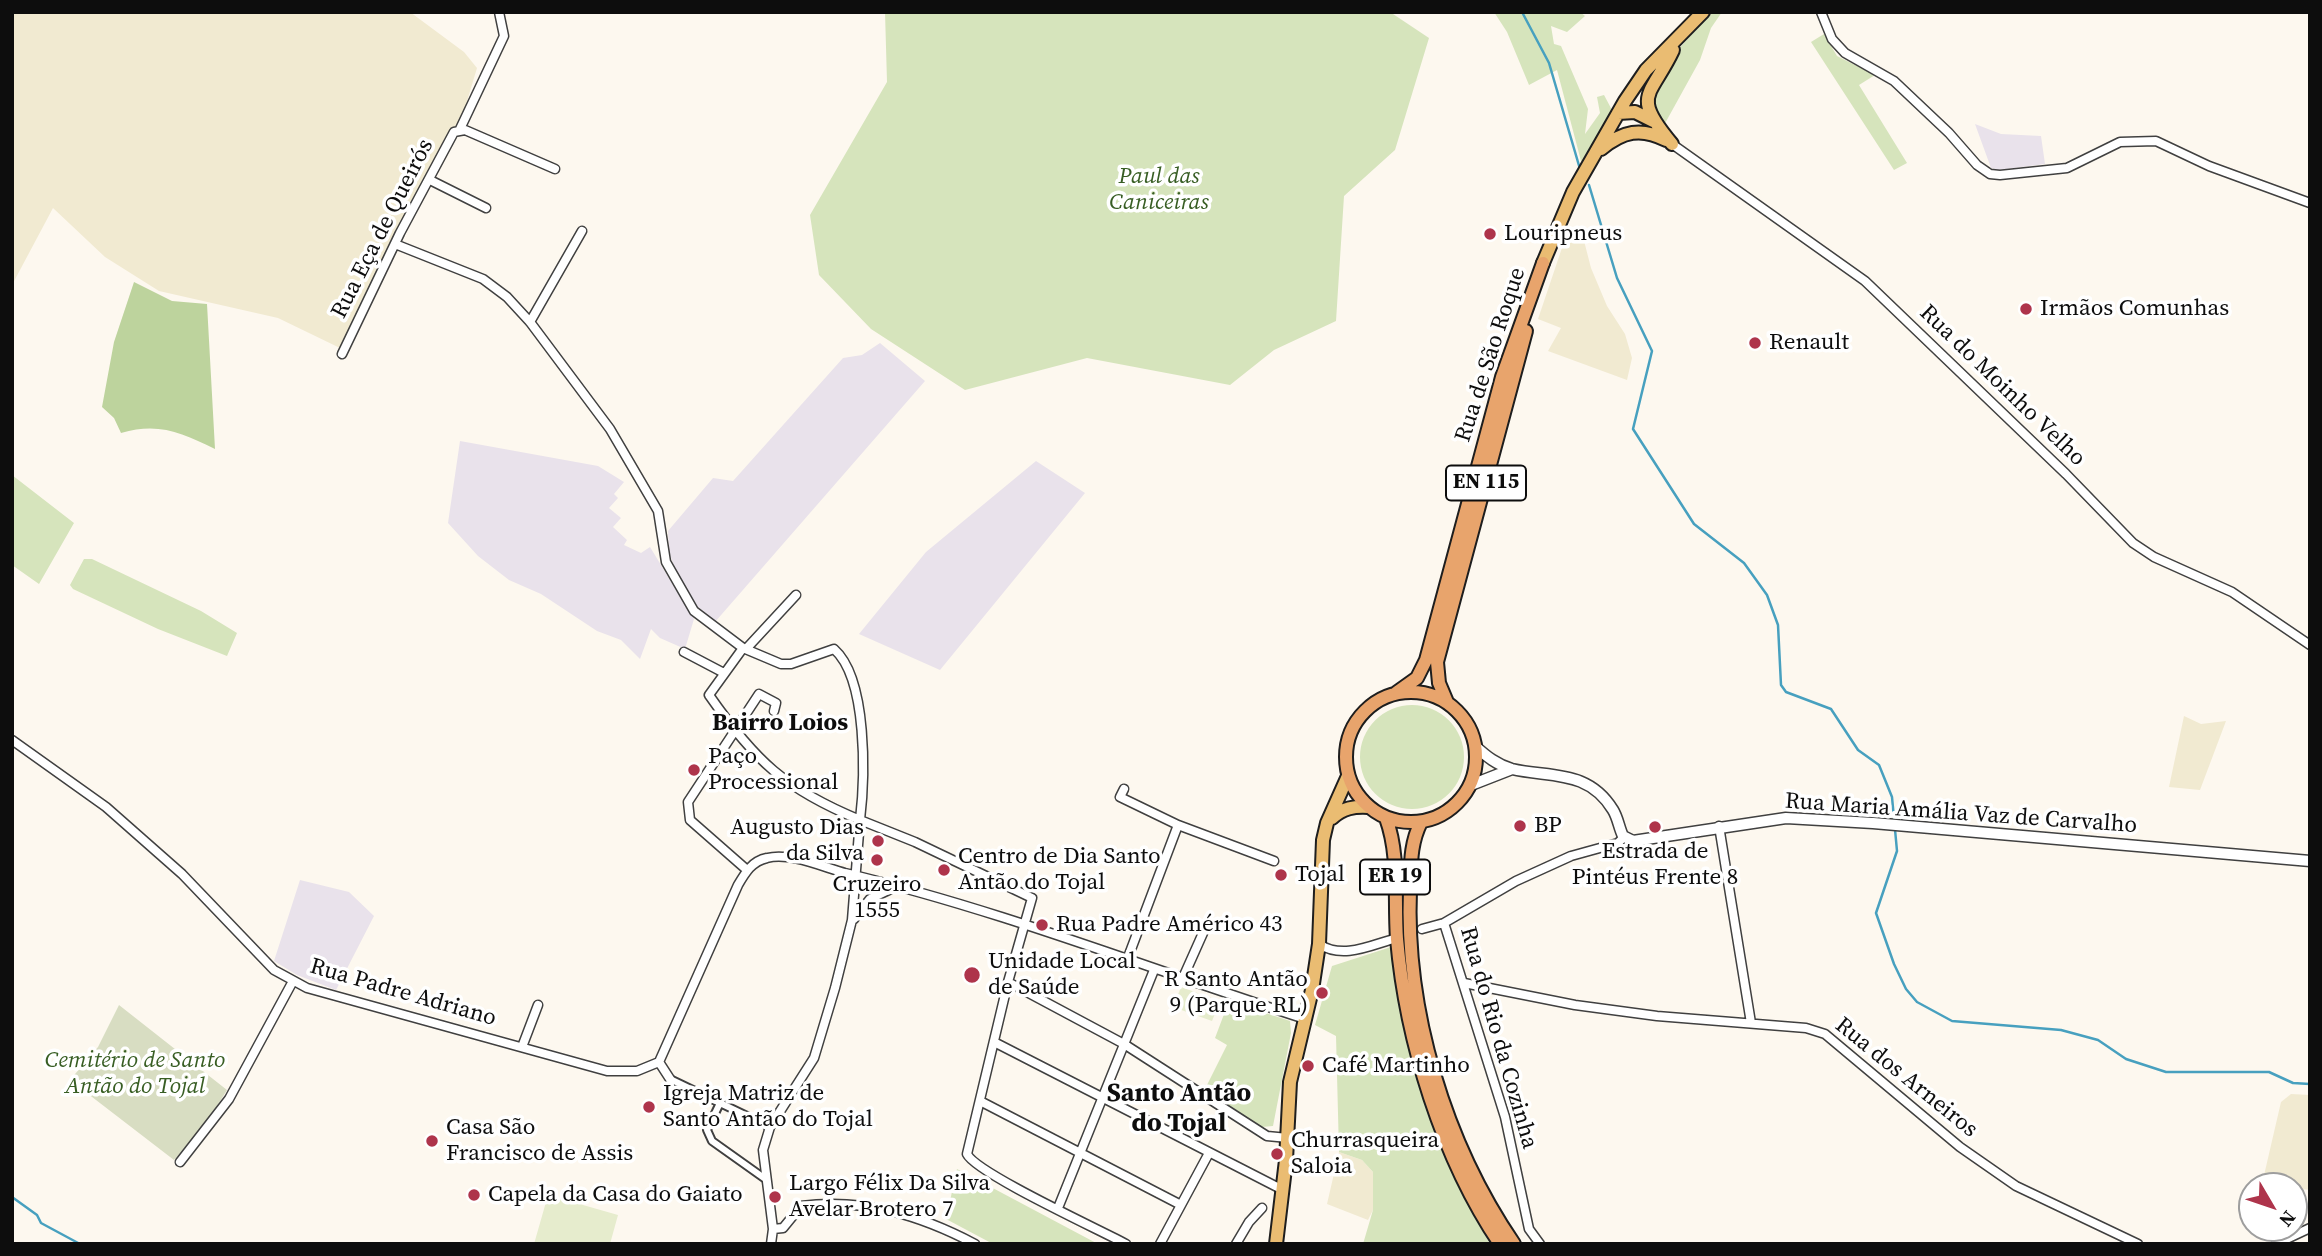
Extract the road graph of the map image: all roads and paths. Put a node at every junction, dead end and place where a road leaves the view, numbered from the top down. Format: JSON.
{"nodes":[{"id":1,"x":499,"y":12,"type":"edge"},
{"id":2,"x":1703,"y":12,"type":"edge"},
{"id":3,"x":1821,"y":12,"type":"edge"},
{"id":4,"x":1677,"y":39,"type":"junction"},
{"id":5,"x":1618,"y":113,"type":"junction"},
{"id":6,"x":1653,"y":121,"type":"junction"},
{"id":7,"x":463,"y":129,"type":"junction"},
{"id":8,"x":1672,"y":144,"type":"junction"},
{"id":9,"x":1595,"y":154,"type":"junction"},
{"id":10,"x":555,"y":169,"type":"dead end"},
{"id":11,"x":430,"y":180,"type":"junction"},
{"id":12,"x":2310,"y":203,"type":"edge"},
{"id":13,"x":486,"y":208,"type":"dead end"},
{"id":14,"x":582,"y":231,"type":"dead end"},
{"id":15,"x":395,"y":244,"type":"junction"},
{"id":16,"x":1543,"y":263,"type":"junction"},
{"id":17,"x":530,"y":322,"type":"junction"},
{"id":18,"x":342,"y":354,"type":"dead end"},
{"id":19,"x":796,"y":595,"type":"dead end"},
{"id":20,"x":2310,"y":645,"type":"edge"},
{"id":21,"x":745,"y":648,"type":"junction"},
{"id":22,"x":684,"y":652,"type":"dead end"},
{"id":23,"x":724,"y":673,"type":"junction"},
{"id":24,"x":1396,"y":693,"type":"junction"},
{"id":25,"x":1447,"y":702,"type":"junction"},
{"id":26,"x":774,"y":711,"type":"dead end"},
{"id":27,"x":734,"y":731,"type":"junction"},
{"id":28,"x":12,"y":740,"type":"edge"},
{"id":29,"x":1475,"y":746,"type":"junction"},
{"id":30,"x":1512,"y":769,"type":"junction"},
{"id":31,"x":1349,"y":776,"type":"junction"},
{"id":32,"x":1471,"y":785,"type":"junction"},
{"id":33,"x":1124,"y":789,"type":"dead end"},
{"id":34,"x":1369,"y":807,"type":"junction"},
{"id":35,"x":1386,"y":818,"type":"junction"},
{"id":36,"x":860,"y":820,"type":"junction"},
{"id":37,"x":1421,"y":822,"type":"junction"},
{"id":38,"x":1326,"y":823,"type":"junction"},
{"id":39,"x":1178,"y":825,"type":"junction"},
{"id":40,"x":1719,"y":826,"type":"junction"},
{"id":41,"x":1625,"y":837,"type":"junction"},
{"id":42,"x":1274,"y":861,"type":"dead end"},
{"id":43,"x":2310,"y":861,"type":"edge"},
{"id":44,"x":747,"y":870,"type":"junction"},
{"id":45,"x":857,"y":876,"type":"junction"},
{"id":46,"x":870,"y":879,"type":"junction"},
{"id":47,"x":898,"y":887,"type":"junction"},
{"id":48,"x":870,"y":900,"type":"junction"},
{"id":49,"x":852,"y":920,"type":"junction"},
{"id":50,"x":1444,"y":923,"type":"junction"},
{"id":51,"x":1024,"y":924,"type":"junction"},
{"id":52,"x":1207,"y":924,"type":"dead end"},
{"id":53,"x":1422,"y":929,"type":"dead end"},
{"id":54,"x":1397,"y":938,"type":"junction"},
{"id":55,"x":1319,"y":944,"type":"junction"},
{"id":56,"x":1127,"y":960,"type":"junction"},
{"id":57,"x":1154,"y":970,"type":"junction"},
{"id":58,"x":1182,"y":980,"type":"junction"},
{"id":59,"x":293,"y":981,"type":"junction"},
{"id":60,"x":1008,"y":982,"type":"junction"},
{"id":61,"x":1464,"y":983,"type":"junction"},
{"id":62,"x":538,"y":1006,"type":"dead end"},
{"id":63,"x":1305,"y":1018,"type":"junction"},
{"id":64,"x":1751,"y":1023,"type":"junction"},
{"id":65,"x":995,"y":1042,"type":"junction"},
{"id":66,"x":1124,"y":1044,"type":"junction"},
{"id":67,"x":522,"y":1047,"type":"junction"},
{"id":68,"x":659,"y":1062,"type":"junction"},
{"id":69,"x":670,"y":1079,"type":"joint"},
{"id":70,"x":1103,"y":1098,"type":"junction"},
{"id":71,"x":980,"y":1101,"type":"junction"},
{"id":72,"x":720,"y":1102,"type":"junction"},
{"id":73,"x":771,"y":1127,"type":"junction"},
{"id":74,"x":1288,"y":1138,"type":"junction"},
{"id":75,"x":1080,"y":1153,"type":"junction"},
{"id":76,"x":1209,"y":1153,"type":"junction"},
{"id":77,"x":180,"y":1162,"type":"dead end"},
{"id":78,"x":764,"y":1178,"type":"junction"},
{"id":79,"x":1283,"y":1190,"type":"junction"},
{"id":80,"x":1181,"y":1205,"type":"junction"},
{"id":81,"x":1058,"y":1208,"type":"junction"},
{"id":82,"x":1262,"y":1208,"type":"dead end"},
{"id":83,"x":773,"y":1228,"type":"junction"},
{"id":84,"x":2310,"y":1228,"type":"edge"},
{"id":85,"x":771,"y":1244,"type":"edge"},
{"id":86,"x":975,"y":1244,"type":"edge"},
{"id":87,"x":1126,"y":1244,"type":"edge"},
{"id":88,"x":1160,"y":1244,"type":"edge"},
{"id":89,"x":1236,"y":1244,"type":"edge"},
{"id":90,"x":1276,"y":1244,"type":"edge"},
{"id":91,"x":1500,"y":1244,"type":"edge"},
{"id":92,"x":1514,"y":1244,"type":"edge"},
{"id":93,"x":1540,"y":1244,"type":"edge"},
{"id":94,"x":2138,"y":1244,"type":"edge"},
{"id":95,"x":2276,"y":1244,"type":"edge"}],
"edges":[{"from":1,"to":7,"type":"street","name":"Rua Eça de Queirós"},
{"from":2,"to":4,"type":"main road","name":"Rua de São Roque","number":"EN 115"},
{"from":3,"to":12,"type":"street"},
{"from":4,"to":5,"type":"main road","name":"Rua de São Roque","number":"EN 115"},
{"from":4,"to":6,"type":"main road"},
{"from":5,"to":6,"type":"main road"},
{"from":5,"to":9,"type":"main road","name":"Rua de São Roque","number":"EN 115"},
{"from":6,"to":8,"type":"main road"},
{"from":7,"to":10,"type":"street"},
{"from":7,"to":11,"type":"street","name":"Rua Eça de Queirós"},
{"from":8,"to":9,"type":"main road"},
{"from":8,"to":20,"type":"street","name":"Rua do Moinho Velho"},
{"from":9,"to":16,"type":"main road","name":"Rua de São Roque","number":"EN 115"},
{"from":11,"to":13,"type":"street"},
{"from":11,"to":15,"type":"street","name":"Rua Eça de Queirós"},
{"from":14,"to":17,"type":"street"},
{"from":15,"to":17,"type":"street"},
{"from":15,"to":18,"type":"street","name":"Rua Eça de Queirós"},
{"from":16,"to":24,"type":"highway","name":"Rua de São Roque","number":"EN 115"},
{"from":16,"to":25,"type":"highway","name":"Rua de São Roque","number":"EN 115"},
{"from":17,"to":21,"type":"street"},
{"from":19,"to":21,"type":"street"},
{"from":21,"to":23,"type":"street"},
{"from":21,"to":36,"type":"street"},
{"from":22,"to":23,"type":"street"},
{"from":23,"to":27,"type":"street"},
{"from":24,"to":25,"type":"highway"},
{"from":24,"to":31,"type":"highway"},
{"from":25,"to":29,"type":"highway"},
{"from":26,"to":27,"type":"street"},
{"from":27,"to":36,"type":"street"},
{"from":27,"to":44,"type":"street"},
{"from":28,"to":59,"type":"street","name":"Rua Padre Adriano"},
{"from":29,"to":30,"type":"street"},
{"from":29,"to":32,"type":"highway"},
{"from":30,"to":32,"type":"street"},
{"from":30,"to":41,"type":"street"},
{"from":31,"to":34,"type":"highway"},
{"from":31,"to":38,"type":"main road"},
{"from":32,"to":37,"type":"highway"},
{"from":33,"to":39,"type":"street"},
{"from":34,"to":35,"type":"highway"},
{"from":34,"to":38,"type":"main road"},
{"from":35,"to":37,"type":"highway"},
{"from":35,"to":54,"type":"highway","number":"ER 19"},
{"from":36,"to":45,"type":"street"},
{"from":36,"to":51,"type":"street"},
{"from":37,"to":92,"type":"highway","number":"ER 19"},
{"from":38,"to":55,"type":"main road"},
{"from":39,"to":42,"type":"street"},
{"from":39,"to":56,"type":"street"},
{"from":40,"to":41,"type":"street","name":"Rua Maria Amália Vaz de Carvalho"},
{"from":40,"to":43,"type":"street","name":"Rua Maria Amália Vaz de Carvalho"},
{"from":40,"to":64,"type":"street"},
{"from":41,"to":50,"type":"street","name":"Rua Maria Amália Vaz de Carvalho"},
{"from":44,"to":45,"type":"street"},
{"from":44,"to":68,"type":"street"},
{"from":45,"to":46,"type":"street"},
{"from":45,"to":49,"type":"street"},
{"from":46,"to":47,"type":"street"},
{"from":46,"to":48,"type":"street"},
{"from":47,"to":48,"type":"street"},
{"from":47,"to":51,"type":"street"},
{"from":48,"to":49,"type":"street"},
{"from":49,"to":73,"type":"street"},
{"from":50,"to":53,"type":"street","name":"Rua Maria Amália Vaz de Carvalho"},
{"from":50,"to":61,"type":"street","name":"Rua do Rio da Cozinha"},
{"from":51,"to":56,"type":"street"},
{"from":51,"to":60,"type":"street"},
{"from":52,"to":58,"type":"street"},
{"from":54,"to":55,"type":"street"},
{"from":54,"to":91,"type":"highway","number":"ER 19"},
{"from":55,"to":63,"type":"main road"},
{"from":56,"to":57,"type":"street"},
{"from":57,"to":58,"type":"street"},
{"from":57,"to":66,"type":"street"},
{"from":58,"to":63,"type":"street"},
{"from":59,"to":67,"type":"street","name":"Rua Padre Adriano"},
{"from":59,"to":77,"type":"street"},
{"from":60,"to":65,"type":"street"},
{"from":60,"to":66,"type":"street"},
{"from":61,"to":64,"type":"street","name":"Rua dos Arneiros"},
{"from":61,"to":93,"type":"street","name":"Rua do Rio da Cozinha"},
{"from":62,"to":67,"type":"street"},
{"from":63,"to":74,"type":"main road"},
{"from":64,"to":94,"type":"street","name":"Rua dos Arneiros"},
{"from":65,"to":70,"type":"street"},
{"from":65,"to":71,"type":"street"},
{"from":66,"to":70,"type":"street"},
{"from":66,"to":74,"type":"street"},
{"from":67,"to":68,"type":"street","name":"Rua Padre Adriano"},
{"from":68,"to":69,"type":"street"},
{"from":69,"to":72,"type":"street"},
{"from":70,"to":75,"type":"street"},
{"from":70,"to":76,"type":"street"},
{"from":71,"to":75,"type":"street"},
{"from":71,"to":81,"type":"street"},
{"from":72,"to":73,"type":"street"},
{"from":72,"to":78,"type":"street"},
{"from":73,"to":78,"type":"street"},
{"from":74,"to":79,"type":"main road"},
{"from":75,"to":80,"type":"street"},
{"from":75,"to":81,"type":"street"},
{"from":76,"to":79,"type":"street"},
{"from":76,"to":80,"type":"street"},
{"from":78,"to":83,"type":"street"},
{"from":79,"to":90,"type":"main road"},
{"from":80,"to":88,"type":"street"},
{"from":81,"to":87,"type":"street"},
{"from":82,"to":89,"type":"street"},
{"from":83,"to":85,"type":"street"},
{"from":83,"to":86,"type":"street"},
{"from":84,"to":95,"type":"street"}]}
